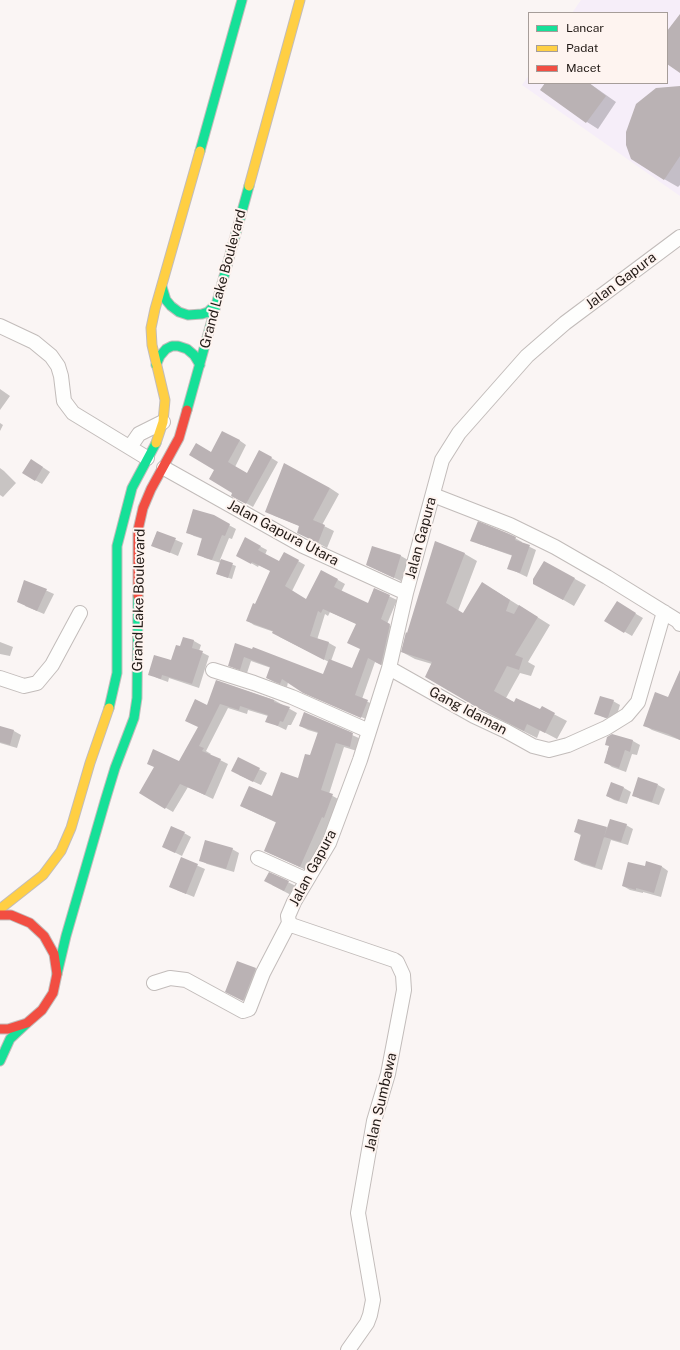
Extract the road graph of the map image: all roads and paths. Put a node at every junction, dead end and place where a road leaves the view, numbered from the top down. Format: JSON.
{"nodes":[{"id":1,"x":242,"y":0,"type":"edge"},
{"id":2,"x":300,"y":0,"type":"edge"},
{"id":3,"x":680,"y":237,"type":"edge"},
{"id":4,"x":162,"y":287,"type":"junction"},
{"id":5,"x":216,"y":304,"type":"junction"},
{"id":6,"x":0,"y":326,"type":"edge"},
{"id":7,"x":156,"y":365,"type":"junction"},
{"id":8,"x":200,"y":365,"type":"junction"},
{"id":9,"x":163,"y":422,"type":"junction"},
{"id":10,"x":130,"y":447,"type":"junction"},
{"id":11,"x":147,"y":458,"type":"junction"},
{"id":12,"x":164,"y":468,"type":"junction"},
{"id":13,"x":433,"y":494,"type":"junction"},
{"id":14,"x":406,"y":593,"type":"junction"},
{"id":15,"x":664,"y":612,"type":"junction"},
{"id":16,"x":80,"y":613,"type":"dead end"},
{"id":17,"x":679,"y":621,"type":"edge"},
{"id":18,"x":389,"y":668,"type":"junction"},
{"id":19,"x":213,"y":670,"type":"dead end"},
{"id":20,"x":0,"y":678,"type":"edge"},
{"id":21,"x":369,"y":731,"type":"junction"},
{"id":22,"x":258,"y":858,"type":"dead end"},
{"id":23,"x":307,"y":880,"type":"junction"},
{"id":24,"x":0,"y":908,"type":"edge"},
{"id":25,"x":0,"y":915,"type":"edge"},
{"id":26,"x":289,"y":923,"type":"junction"},
{"id":27,"x":57,"y":974,"type":"junction"},
{"id":28,"x":154,"y":983,"type":"dead end"},
{"id":29,"x":27,"y":1023,"type":"junction"},
{"id":30,"x":0,"y":1029,"type":"edge"},
{"id":31,"x":0,"y":1060,"type":"edge"},
{"id":32,"x":348,"y":1350,"type":"edge"}],
"edges":[{"from":1,"to":4,"type":"street","name":"Grand Lake Boulevard"},
{"from":2,"to":5,"type":"street","name":"Grand Lake Boulevard"},
{"from":3,"to":13,"type":"street","name":"Jalan Gapura"},
{"from":4,"to":5,"type":"street"},
{"from":4,"to":7,"type":"street","name":"Grand Lake Boulevard"},
{"from":5,"to":8,"type":"street","name":"Grand Lake Boulevard"},
{"from":6,"to":10,"type":"street"},
{"from":7,"to":8,"type":"street"},
{"from":7,"to":9,"type":"street","name":"Grand Lake Boulevard"},
{"from":8,"to":12,"type":"street","name":"Grand Lake Boulevard"},
{"from":9,"to":10,"type":"street"},
{"from":9,"to":11,"type":"street","name":"Grand Lake Boulevard"},
{"from":10,"to":11,"type":"street"},
{"from":11,"to":24,"type":"street","name":"Grand Lake Boulevard"},
{"from":12,"to":14,"type":"street","name":"Jalan Gapura Utara"},
{"from":12,"to":27,"type":"street","name":"Grand Lake Boulevard"},
{"from":13,"to":14,"type":"street","name":"Jalan Gapura"},
{"from":13,"to":15,"type":"street"},
{"from":14,"to":18,"type":"street","name":"Jalan Gapura"},
{"from":15,"to":17,"type":"street"},
{"from":15,"to":18,"type":"street","name":"Gang Idaman"},
{"from":16,"to":20,"type":"street"},
{"from":18,"to":21,"type":"street","name":"Jalan Gapura"},
{"from":19,"to":21,"type":"street"},
{"from":21,"to":23,"type":"street","name":"Jalan Gapura"},
{"from":22,"to":23,"type":"street"},
{"from":23,"to":26,"type":"street","name":"Jalan Gapura"},
{"from":25,"to":27,"type":"street"},
{"from":26,"to":28,"type":"street","name":"Jalan Gapura"},
{"from":26,"to":32,"type":"street","name":"Jalan Sumbawa"},
{"from":27,"to":29,"type":"street","name":"Grand Lake Boulevard"},
{"from":29,"to":30,"type":"street"},
{"from":29,"to":31,"type":"street"}]}
